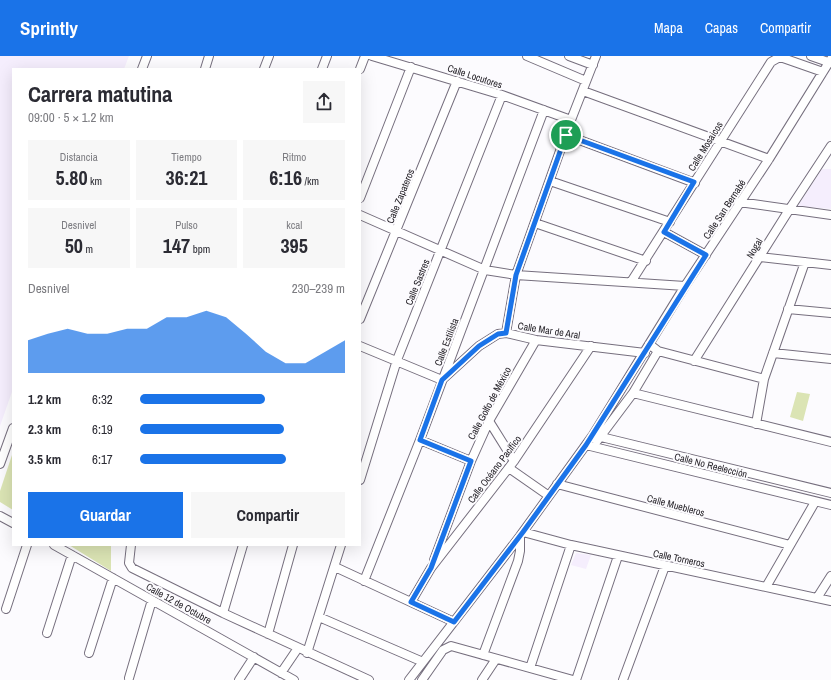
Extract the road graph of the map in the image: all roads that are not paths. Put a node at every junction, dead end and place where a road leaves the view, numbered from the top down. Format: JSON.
{"nodes":[{"id":1,"x":147,"y":56,"type":"edge"},
{"id":2,"x":209,"y":56,"type":"edge"},
{"id":3,"x":269,"y":56,"type":"edge"},
{"id":4,"x":327,"y":56,"type":"edge"},
{"id":5,"x":365,"y":56,"type":"edge"},
{"id":6,"x":372,"y":56,"type":"edge"},
{"id":7,"x":526,"y":56,"type":"edge"},
{"id":8,"x":569,"y":56,"type":"edge"},
{"id":9,"x":596,"y":56,"type":"edge"},
{"id":10,"x":815,"y":57,"type":"edge"},
{"id":11,"x":830,"y":62,"type":"edge"},
{"id":12,"x":592,"y":66,"type":"junction"},
{"id":13,"x":411,"y":67,"type":"junction"},
{"id":14,"x":142,"y":68,"type":"edge"},
{"id":15,"x":205,"y":68,"type":"edge"},
{"id":16,"x":264,"y":68,"type":"edge"},
{"id":17,"x":322,"y":68,"type":"edge"},
{"id":18,"x":360,"y":68,"type":"edge"},
{"id":19,"x":823,"y":72,"type":"junction"},
{"id":20,"x":457,"y":81,"type":"junction"},
{"id":21,"x":586,"y":81,"type":"junction"},
{"id":22,"x":583,"y":91,"type":"junction"},
{"id":23,"x":502,"y":95,"type":"junction"},
{"id":24,"x":544,"y":110,"type":"junction"},
{"id":25,"x":571,"y":120,"type":"junction"},
{"id":26,"x":566,"y":135,"type":"junction"},
{"id":27,"x":720,"y":141,"type":"junction"},
{"id":28,"x":831,"y":146,"type":"edge"},
{"id":29,"x":769,"y":159,"type":"junction"},
{"id":30,"x":822,"y":160,"type":"junction"},
{"id":31,"x":831,"y":162,"type":"edge"},
{"id":32,"x":550,"y":181,"type":"junction"},
{"id":33,"x":694,"y":182,"type":"junction"},
{"id":34,"x":361,"y":195,"type":"edge"},
{"id":35,"x":739,"y":202,"type":"junction"},
{"id":36,"x":789,"y":210,"type":"junction"},
{"id":37,"x":831,"y":214,"type":"edge"},
{"id":38,"x":361,"y":215,"type":"edge"},
{"id":39,"x":670,"y":222,"type":"junction"},
{"id":40,"x":535,"y":223,"type":"junction"},
{"id":41,"x":396,"y":231,"type":"junction"},
{"id":42,"x":664,"y":232,"type":"junction"},
{"id":43,"x":441,"y":250,"type":"junction"},
{"id":44,"x":706,"y":255,"type":"junction"},
{"id":45,"x":760,"y":257,"type":"junction"},
{"id":46,"x":646,"y":261,"type":"junction"},
{"id":47,"x":805,"y":262,"type":"junction"},
{"id":48,"x":831,"y":265,"type":"edge"},
{"id":49,"x":485,"y":270,"type":"junction"},
{"id":50,"x":516,"y":275,"type":"junction"},
{"id":51,"x":631,"y":282,"type":"junction"},
{"id":52,"x":685,"y":286,"type":"junction"},
{"id":53,"x":788,"y":309,"type":"junction"},
{"id":54,"x":831,"y":313,"type":"edge"},
{"id":55,"x":361,"y":317,"type":"edge"},
{"id":56,"x":506,"y":333,"type":"junction"},
{"id":57,"x":536,"y":340,"type":"junction"},
{"id":58,"x":650,"y":344,"type":"junction"},
{"id":59,"x":361,"y":346,"type":"edge"},
{"id":60,"x":592,"y":346,"type":"junction"},
{"id":61,"x":658,"y":351,"type":"junction"},
{"id":62,"x":644,"y":353,"type":"junction"},
{"id":63,"x":773,"y":353,"type":"junction"},
{"id":64,"x":831,"y":359,"type":"edge"},
{"id":65,"x":397,"y":360,"type":"junction"},
{"id":66,"x":694,"y":361,"type":"junction"},
{"id":67,"x":764,"y":379,"type":"junction"},
{"id":68,"x":442,"y":380,"type":"junction"},
{"id":69,"x":633,"y":393,"type":"junction"},
{"id":70,"x":489,"y":421,"type":"junction"},
{"id":71,"x":756,"y":424,"type":"junction"},
{"id":72,"x":12,"y":431,"type":"edge"},
{"id":73,"x":596,"y":436,"type":"junction"},
{"id":74,"x":420,"y":440,"type":"junction"},
{"id":75,"x":831,"y":442,"type":"edge"},
{"id":76,"x":589,"y":446,"type":"junction"},
{"id":77,"x":471,"y":461,"type":"junction"},
{"id":78,"x":0,"y":464,"type":"edge"},
{"id":79,"x":512,"y":465,"type":"junction"},
{"id":80,"x":361,"y":477,"type":"edge"},
{"id":81,"x":557,"y":484,"type":"junction"},
{"id":82,"x":831,"y":493,"type":"edge"},
{"id":83,"x":549,"y":496,"type":"junction"},
{"id":84,"x":815,"y":502,"type":"junction"},
{"id":85,"x":831,"y":505,"type":"edge"},
{"id":86,"x":0,"y":516,"type":"edge"},
{"id":87,"x":12,"y":522,"type":"edge"},
{"id":88,"x":521,"y":534,"type":"junction"},
{"id":89,"x":571,"y":545,"type":"junction"},
{"id":90,"x":790,"y":545,"type":"junction"},
{"id":91,"x":27,"y":546,"type":"edge"},
{"id":92,"x":56,"y":546,"type":"edge"},
{"id":93,"x":131,"y":546,"type":"edge"},
{"id":94,"x":243,"y":546,"type":"edge"},
{"id":95,"x":293,"y":546,"type":"edge"},
{"id":96,"x":341,"y":546,"type":"edge"},
{"id":97,"x":72,"y":555,"type":"junction"},
{"id":98,"x":618,"y":556,"type":"junction"},
{"id":99,"x":665,"y":566,"type":"junction"},
{"id":100,"x":335,"y":567,"type":"junction"},
{"id":101,"x":431,"y":568,"type":"junction"},
{"id":102,"x":831,"y":576,"type":"edge"},
{"id":103,"x":113,"y":578,"type":"junction"},
{"id":104,"x":364,"y":580,"type":"junction"},
{"id":105,"x":766,"y":587,"type":"junction"},
{"id":106,"x":817,"y":598,"type":"junction"},
{"id":107,"x":152,"y":600,"type":"junction"},
{"id":108,"x":831,"y":601,"type":"edge"},
{"id":109,"x":411,"y":602,"type":"junction"},
{"id":110,"x":6,"y":609,"type":"dead end"},
{"id":111,"x":223,"y":613,"type":"junction"},
{"id":112,"x":320,"y":617,"type":"junction"},
{"id":113,"x":454,"y":622,"type":"junction"},
{"id":114,"x":47,"y":633,"type":"dead end"},
{"id":115,"x":268,"y":634,"type":"junction"},
{"id":116,"x":298,"y":648,"type":"junction"},
{"id":117,"x":89,"y":653,"type":"dead end"},
{"id":118,"x":307,"y":653,"type":"junction"},
{"id":119,"x":483,"y":655,"type":"junction"},
{"id":120,"x":254,"y":658,"type":"junction"},
{"id":121,"x":496,"y":659,"type":"junction"},
{"id":122,"x":423,"y":662,"type":"junction"},
{"id":123,"x":530,"y":668,"type":"junction"},
{"id":124,"x":281,"y":673,"type":"junction"},
{"id":125,"x":129,"y":678,"type":"dead end"},
{"id":126,"x":238,"y":680,"type":"edge"},
{"id":127,"x":294,"y":680,"type":"edge"},
{"id":128,"x":369,"y":680,"type":"edge"},
{"id":129,"x":409,"y":680,"type":"edge"},
{"id":130,"x":422,"y":680,"type":"edge"},
{"id":131,"x":482,"y":680,"type":"edge"},
{"id":132,"x":575,"y":680,"type":"edge"},
{"id":133,"x":623,"y":680,"type":"edge"}],
"edges":[{"from":1,"to":14,"type":"street"},
{"from":2,"to":15,"type":"street"},
{"from":3,"to":16,"type":"street"},
{"from":4,"to":17,"type":"street"},
{"from":5,"to":18,"type":"street"},
{"from":6,"to":13,"type":"street","name":"Calle Locutores"},
{"from":7,"to":21,"type":"street"},
{"from":8,"to":12,"type":"street"},
{"from":9,"to":12,"type":"street"},
{"from":10,"to":11,"type":"street"},
{"from":11,"to":19,"type":"street","name":"Calle San Bernabé"},
{"from":12,"to":21,"type":"street"},
{"from":13,"to":20,"type":"street","name":"Calle Locutores"},
{"from":13,"to":34,"type":"street"},
{"from":19,"to":27,"type":"street","name":"Calle Mosaicos"},
{"from":19,"to":29,"type":"street","name":"Calle San Bernabé"},
{"from":20,"to":23,"type":"street","name":"Calle Locutores"},
{"from":20,"to":41,"type":"street","name":"Calle Zapateros"},
{"from":21,"to":22,"type":"street"},
{"from":22,"to":25,"type":"street"},
{"from":22,"to":27,"type":"street"},
{"from":23,"to":24,"type":"street","name":"Calle Locutores"},
{"from":23,"to":43,"type":"street","name":"Calle Sastres"},
{"from":24,"to":25,"type":"street","name":"Calle Locutores"},
{"from":24,"to":49,"type":"street","name":"Calle Estilista"},
{"from":25,"to":26,"type":"street"},
{"from":26,"to":32,"type":"street"},
{"from":26,"to":33,"type":"street"},
{"from":27,"to":29,"type":"street"},
{"from":27,"to":33,"type":"street","name":"Calle Mosaicos"},
{"from":28,"to":30,"type":"street","name":"Nogal"},
{"from":29,"to":35,"type":"street","name":"Calle San Bernabé"},
{"from":30,"to":31,"type":"street"},
{"from":30,"to":36,"type":"street","name":"Nogal"},
{"from":32,"to":39,"type":"street"},
{"from":32,"to":40,"type":"street"},
{"from":33,"to":39,"type":"street","name":"Calle Mosaicos"},
{"from":35,"to":36,"type":"street"},
{"from":35,"to":44,"type":"street","name":"Calle San Bernabé"},
{"from":36,"to":37,"type":"street"},
{"from":36,"to":45,"type":"street","name":"Nogal"},
{"from":38,"to":41,"type":"street"},
{"from":39,"to":42,"type":"street","name":"Calle Mosaicos"},
{"from":40,"to":46,"type":"street"},
{"from":40,"to":50,"type":"street"},
{"from":41,"to":43,"type":"street"},
{"from":41,"to":55,"type":"street","name":"Calle Zapateros"},
{"from":42,"to":44,"type":"street"},
{"from":42,"to":46,"type":"street","name":"Calle Mosaicos"},
{"from":43,"to":49,"type":"street"},
{"from":43,"to":65,"type":"street","name":"Calle Sastres"},
{"from":44,"to":52,"type":"street","name":"Calle San Bernabé"},
{"from":45,"to":47,"type":"street"},
{"from":45,"to":66,"type":"street","name":"Nogal"},
{"from":46,"to":51,"type":"street","name":"Calle Mosaicos"},
{"from":47,"to":48,"type":"street"},
{"from":47,"to":53,"type":"street"},
{"from":49,"to":50,"type":"street"},
{"from":49,"to":68,"type":"street","name":"Calle Estilista"},
{"from":50,"to":51,"type":"street"},
{"from":50,"to":56,"type":"street"},
{"from":51,"to":52,"type":"street"},
{"from":52,"to":58,"type":"street","name":"Calle San Bernabé"},
{"from":53,"to":54,"type":"street"},
{"from":53,"to":63,"type":"street"},
{"from":56,"to":57,"type":"street","name":"Calle Mar de Aral"},
{"from":56,"to":68,"type":"street","name":"Calle Mar de Aral"},
{"from":57,"to":60,"type":"street","name":"Calle Mar de Aral"},
{"from":57,"to":70,"type":"street","name":"Calle Golfo de México"},
{"from":58,"to":61,"type":"street"},
{"from":58,"to":62,"type":"street","name":"Calle San Bernabé"},
{"from":59,"to":65,"type":"street"},
{"from":60,"to":62,"type":"street","name":"Calle Mar de Aral"},
{"from":60,"to":79,"type":"street","name":"Calle Océano Pacífico"},
{"from":61,"to":66,"type":"street"},
{"from":61,"to":69,"type":"street","name":"Calle San Bernabé"},
{"from":62,"to":73,"type":"street","name":"Calle San Bernabé"},
{"from":63,"to":64,"type":"street"},
{"from":63,"to":67,"type":"street"},
{"from":65,"to":68,"type":"street"},
{"from":65,"to":80,"type":"street","name":"Calle Sastres"},
{"from":66,"to":67,"type":"street"},
{"from":67,"to":71,"type":"street"},
{"from":68,"to":74,"type":"street","name":"Calle Estilista"},
{"from":69,"to":71,"type":"street"},
{"from":69,"to":73,"type":"street","name":"Calle San Bernabé"},
{"from":70,"to":77,"type":"street","name":"Calle Golfo de México"},
{"from":70,"to":79,"type":"street"},
{"from":71,"to":75,"type":"street"},
{"from":72,"to":78,"type":"street"},
{"from":73,"to":76,"type":"street","name":"Calle San Bernabé"},
{"from":73,"to":82,"type":"street","name":"Calle No Reelección"},
{"from":74,"to":77,"type":"street"},
{"from":74,"to":104,"type":"street","name":"Calle Estilista"},
{"from":76,"to":81,"type":"street","name":"Calle San Bernabé"},
{"from":76,"to":84,"type":"street","name":"Calle No Reelección"},
{"from":77,"to":101,"type":"street","name":"Calle Golfo de México"},
{"from":79,"to":83,"type":"street"},
{"from":79,"to":101,"type":"street","name":"Calle Océano Pacífico"},
{"from":81,"to":83,"type":"street","name":"Calle San Bernabé"},
{"from":81,"to":90,"type":"street","name":"Calle Muebleros"},
{"from":83,"to":88,"type":"street","name":"Calle San Bernabé"},
{"from":84,"to":85,"type":"street","name":"Calle No Reelección"},
{"from":84,"to":90,"type":"street"},
{"from":86,"to":87,"type":"street"},
{"from":88,"to":89,"type":"street","name":"Calle Torneros"},
{"from":88,"to":113,"type":"street","name":"Calle San Bernabé"},
{"from":88,"to":119,"type":"street"},
{"from":89,"to":98,"type":"street","name":"Calle Torneros"},
{"from":89,"to":123,"type":"street"},
{"from":90,"to":105,"type":"street"},
{"from":91,"to":110,"type":"street"},
{"from":92,"to":97,"type":"street","name":"Calle 12 de Octubre"},
{"from":93,"to":111,"type":"street"},
{"from":94,"to":111,"type":"street"},
{"from":95,"to":115,"type":"street"},
{"from":96,"to":100,"type":"street"},
{"from":97,"to":103,"type":"street","name":"Calle 12 de Octubre"},
{"from":97,"to":114,"type":"street"},
{"from":98,"to":99,"type":"street","name":"Calle Torneros"},
{"from":98,"to":132,"type":"street"},
{"from":99,"to":105,"type":"street","name":"Calle Torneros"},
{"from":99,"to":133,"type":"street"},
{"from":100,"to":104,"type":"street"},
{"from":100,"to":112,"type":"street"},
{"from":101,"to":109,"type":"street","name":"Calle Océano Pacífico"},
{"from":102,"to":106,"type":"street"},
{"from":103,"to":107,"type":"street","name":"Calle 12 de Octubre"},
{"from":103,"to":117,"type":"street"},
{"from":104,"to":109,"type":"street"},
{"from":105,"to":106,"type":"street","name":"Calle Torneros"},
{"from":106,"to":108,"type":"street","name":"Calle Torneros"},
{"from":107,"to":120,"type":"street","name":"Calle 12 de Octubre"},
{"from":107,"to":125,"type":"street"},
{"from":109,"to":113,"type":"street"},
{"from":111,"to":115,"type":"street"},
{"from":112,"to":118,"type":"street"},
{"from":112,"to":122,"type":"street"},
{"from":113,"to":122,"type":"street","name":"Calle San Bernabé"},
{"from":115,"to":116,"type":"street"},
{"from":116,"to":118,"type":"street"},
{"from":116,"to":124,"type":"street"},
{"from":118,"to":128,"type":"street"},
{"from":119,"to":121,"type":"street"},
{"from":119,"to":130,"type":"street"},
{"from":120,"to":124,"type":"street","name":"Calle 12 de Octubre"},
{"from":120,"to":126,"type":"street"},
{"from":121,"to":123,"type":"street"},
{"from":121,"to":131,"type":"street"},
{"from":122,"to":129,"type":"street","name":"Calle San Bernabé"},
{"from":123,"to":132,"type":"street"},
{"from":124,"to":127,"type":"street","name":"Calle 12 de Octubre"}]}
